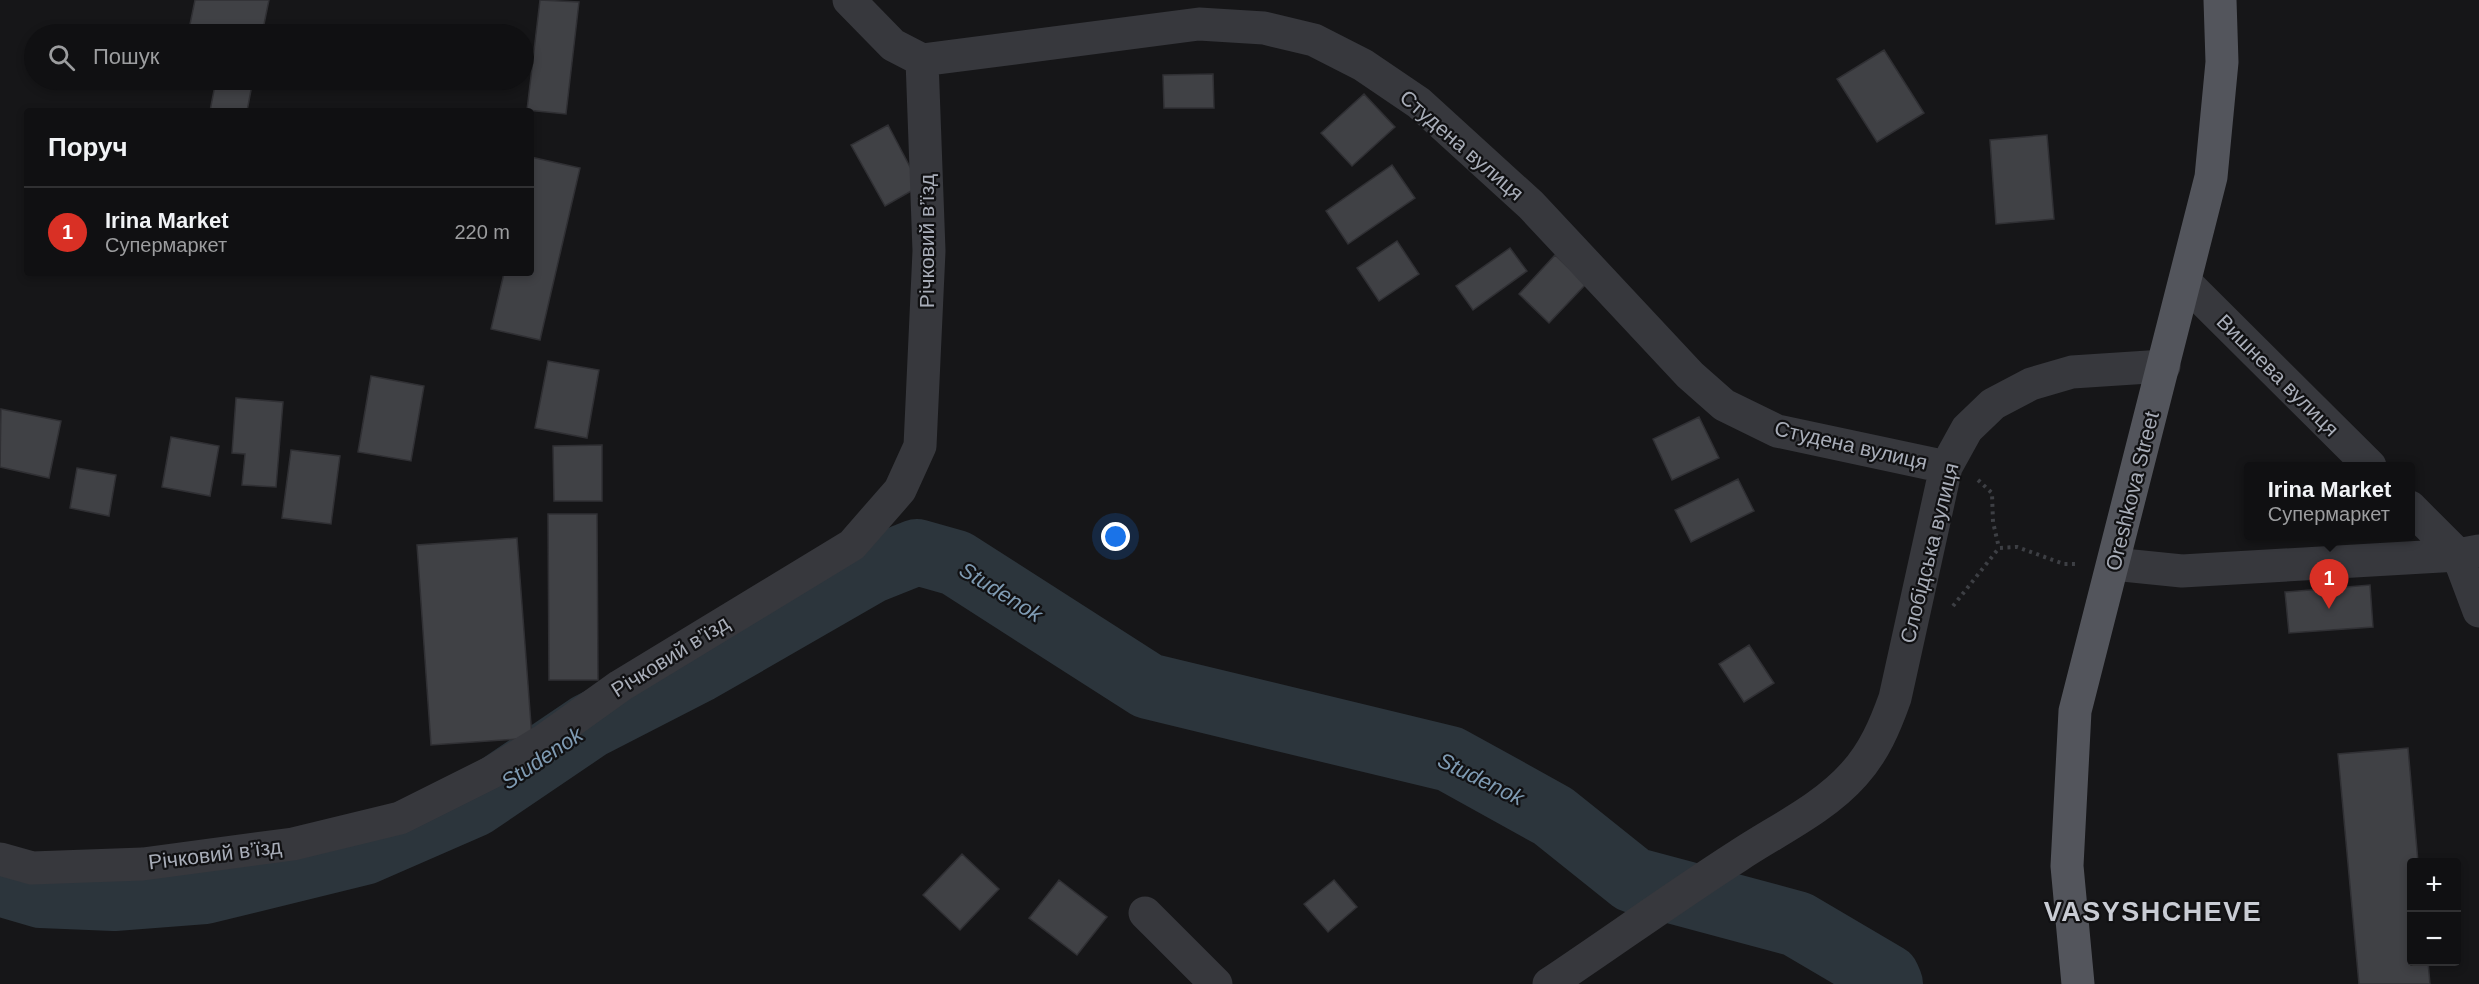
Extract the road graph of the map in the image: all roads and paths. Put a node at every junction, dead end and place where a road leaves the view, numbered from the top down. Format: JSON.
{"nodes":[{"id":1,"x":849,"y":0,"type":"edge"},
{"id":2,"x":2220,"y":0,"type":"edge"},
{"id":3,"x":922,"y":60,"type":"junction"},
{"id":4,"x":2186,"y":283,"type":"junction"},
{"id":5,"x":2164,"y":366,"type":"junction"},
{"id":6,"x":2366,"y":462,"type":"edge"},
{"id":7,"x":1946,"y":467,"type":"junction"},
{"id":8,"x":2415,"y":511,"type":"edge"},
{"id":9,"x":1999,"y":548,"type":"junction"},
{"id":10,"x":2469,"y":553,"type":"edge"},
{"id":11,"x":2113,"y":564,"type":"junction"},
{"id":12,"x":2479,"y":611,"type":"edge"},
{"id":13,"x":1910,"y":627,"type":"junction"},
{"id":14,"x":0,"y":859,"type":"edge"},
{"id":15,"x":1145,"y":913,"type":"dead end"},
{"id":16,"x":1216,"y":984,"type":"edge"},
{"id":17,"x":1549,"y":984,"type":"edge"},
{"id":18,"x":2078,"y":984,"type":"edge"}],
"edges":[{"from":1,"to":3,"type":"street"},
{"from":2,"to":4,"type":"main road","name":"Oreshkova Street"},
{"from":3,"to":7,"type":"street","name":"Студена вулиця"},
{"from":3,"to":14,"type":"street","name":"Річковий в’їзд"},
{"from":4,"to":5,"type":"main road","name":"Oreshkova Street"},
{"from":4,"to":6,"type":"street","name":"Вишнева вулиця"},
{"from":5,"to":7,"type":"street","name":"Слобідська вулиця"},
{"from":5,"to":11,"type":"main road","name":"Oreshkova Street"},
{"from":7,"to":9,"type":"path"},
{"from":7,"to":13,"type":"street","name":"Слобідська вулиця"},
{"from":8,"to":10,"type":"street"},
{"from":9,"to":11,"type":"path"},
{"from":9,"to":13,"type":"path"},
{"from":10,"to":11,"type":"street"},
{"from":10,"to":12,"type":"street"},
{"from":11,"to":18,"type":"main road","name":"Oreshkova Street"},
{"from":13,"to":17,"type":"street","name":"Слобідська вулиця"},
{"from":15,"to":16,"type":"street"}]}
